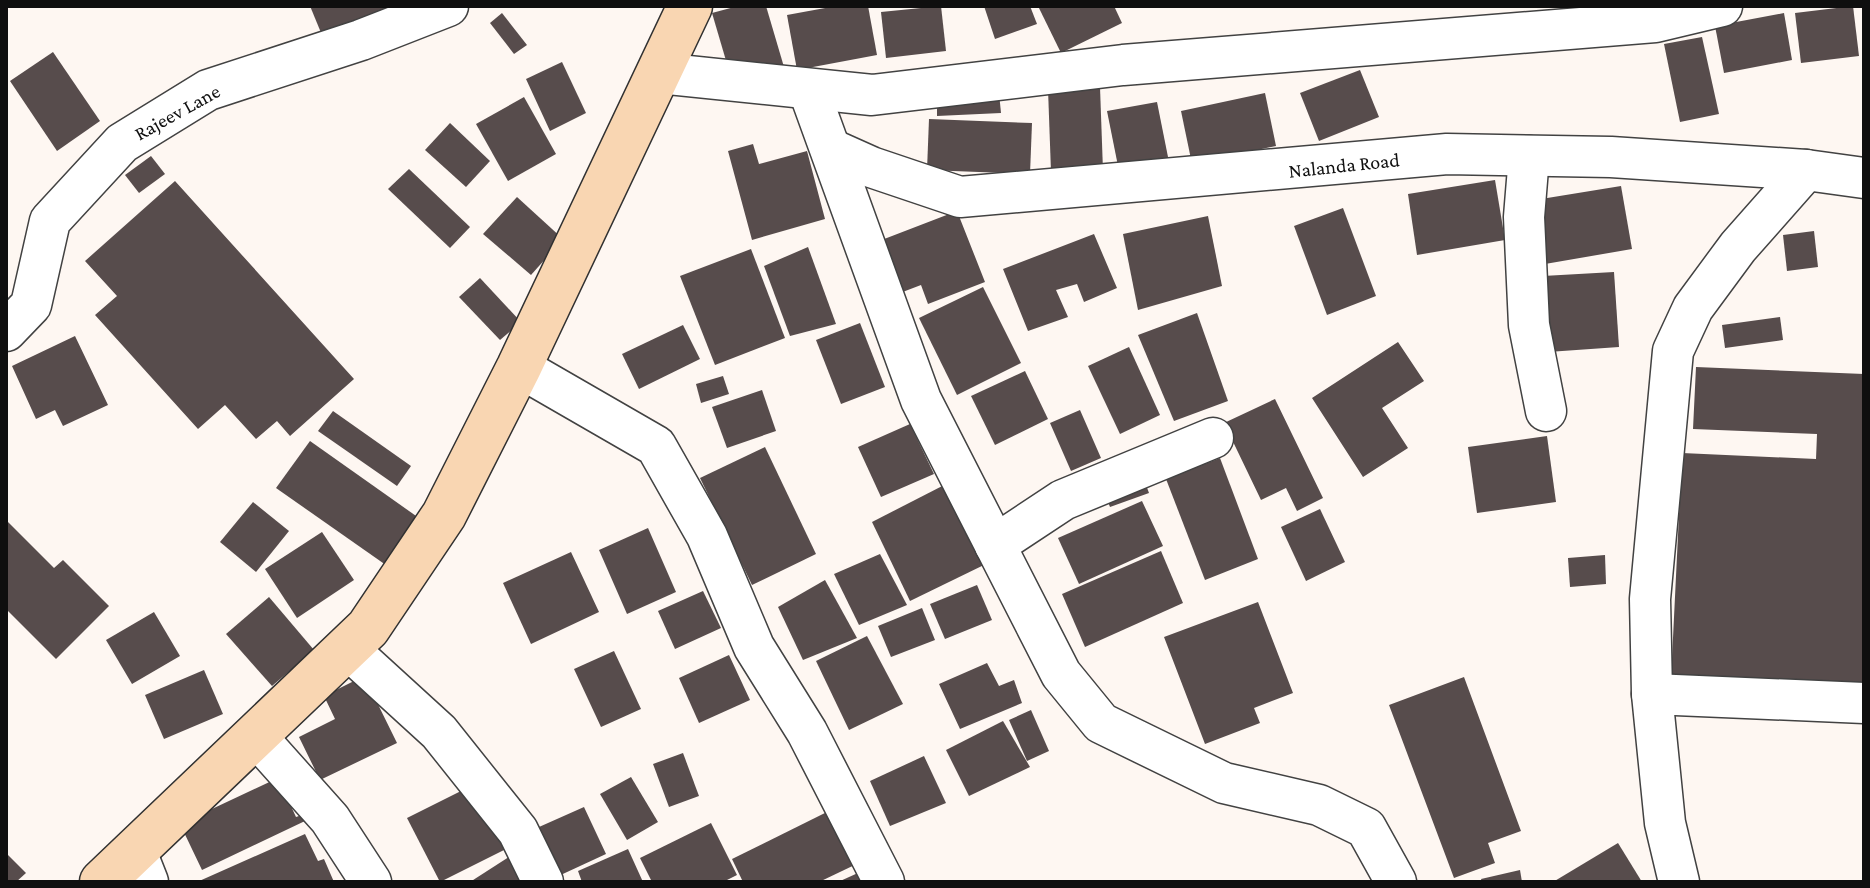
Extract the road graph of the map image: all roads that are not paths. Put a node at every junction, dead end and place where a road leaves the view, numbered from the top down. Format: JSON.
{"nodes":[{"id":1,"x":448,"y":6,"type":"edge"},
{"id":2,"x":690,"y":6,"type":"edge"},
{"id":3,"x":1722,"y":6,"type":"edge"},
{"id":4,"x":659,"y":73,"type":"junction"},
{"id":5,"x":809,"y":91,"type":"junction"},
{"id":6,"x":833,"y":150,"type":"junction"},
{"id":7,"x":1529,"y":156,"type":"junction"},
{"id":8,"x":1806,"y":170,"type":"junction"},
{"id":9,"x":1864,"y":178,"type":"edge"},
{"id":10,"x":6,"y":331,"type":"edge"},
{"id":11,"x":519,"y":367,"type":"junction"},
{"id":12,"x":1546,"y":411,"type":"dead end"},
{"id":13,"x":1213,"y":438,"type":"dead end"},
{"id":14,"x":995,"y":545,"type":"junction"},
{"id":15,"x":347,"y":648,"type":"junction"},
{"id":16,"x":1652,"y":694,"type":"junction"},
{"id":17,"x":1864,"y":703,"type":"edge"},
{"id":18,"x":255,"y":735,"type":"junction"},
{"id":19,"x":142,"y":866,"type":"edge"},
{"id":20,"x":102,"y":882,"type":"edge"},
{"id":21,"x":371,"y":882,"type":"edge"},
{"id":22,"x":543,"y":882,"type":"edge"},
{"id":23,"x":884,"y":882,"type":"edge"},
{"id":24,"x":1396,"y":882,"type":"edge"},
{"id":25,"x":1679,"y":882,"type":"edge"}],
"edges":[{"from":1,"to":10,"type":"street","name":"Rajeev Lane"},
{"from":2,"to":4,"type":"street"},
{"from":3,"to":5,"type":"street"},
{"from":4,"to":5,"type":"street"},
{"from":4,"to":11,"type":"street"},
{"from":5,"to":6,"type":"street"},
{"from":6,"to":7,"type":"street","name":"Nalanda Road"},
{"from":6,"to":14,"type":"street"},
{"from":7,"to":8,"type":"street","name":"Nalanda Road"},
{"from":7,"to":12,"type":"street"},
{"from":8,"to":9,"type":"street","name":"Nalanda Road"},
{"from":8,"to":16,"type":"street"},
{"from":11,"to":15,"type":"street"},
{"from":11,"to":23,"type":"street"},
{"from":13,"to":14,"type":"street"},
{"from":14,"to":24,"type":"street"},
{"from":15,"to":18,"type":"street"},
{"from":15,"to":22,"type":"street"},
{"from":16,"to":17,"type":"street"},
{"from":16,"to":25,"type":"street"},
{"from":18,"to":19,"type":"street"},
{"from":18,"to":21,"type":"street"},
{"from":19,"to":20,"type":"street"}]}
